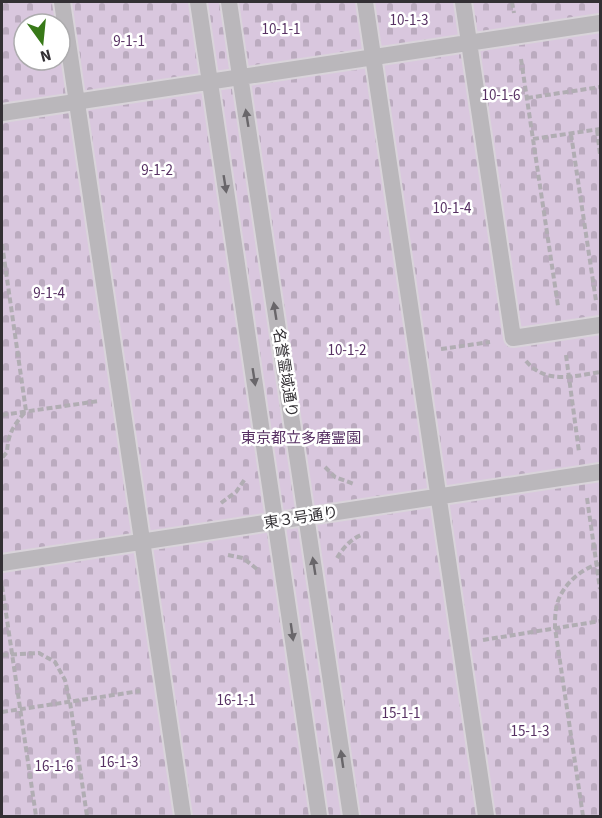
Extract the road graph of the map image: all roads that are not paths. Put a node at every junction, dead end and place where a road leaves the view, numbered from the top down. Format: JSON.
{"nodes":[{"id":1,"x":62,"y":2,"type":"edge"},
{"id":2,"x":198,"y":2,"type":"edge"},
{"id":3,"x":229,"y":2,"type":"edge"},
{"id":4,"x":365,"y":2,"type":"edge"},
{"id":5,"x":463,"y":2,"type":"edge"},
{"id":6,"x":600,"y":23,"type":"edge"},
{"id":7,"x":469,"y":42,"type":"junction"},
{"id":8,"x":373,"y":57,"type":"junction"},
{"id":9,"x":240,"y":76,"type":"junction"},
{"id":10,"x":209,"y":81,"type":"junction"},
{"id":11,"x":77,"y":102,"type":"junction"},
{"id":12,"x":2,"y":113,"type":"edge"},
{"id":13,"x":600,"y":325,"type":"edge"},
{"id":14,"x":600,"y":472,"type":"edge"},
{"id":15,"x":439,"y":497,"type":"junction"},
{"id":16,"x":306,"y":517,"type":"junction"},
{"id":17,"x":275,"y":522,"type":"junction"},
{"id":18,"x":142,"y":542,"type":"junction"},
{"id":19,"x":2,"y":563,"type":"edge"},
{"id":20,"x":183,"y":816,"type":"edge"},
{"id":21,"x":319,"y":816,"type":"edge"},
{"id":22,"x":351,"y":816,"type":"edge"},
{"id":23,"x":486,"y":816,"type":"edge"}],
"edges":[{"from":1,"to":11,"type":"lane"},
{"from":2,"to":10,"type":"lane","name":"名誉霊域通り"},
{"from":3,"to":9,"type":"lane","name":"名誉霊域通り"},
{"from":4,"to":8,"type":"lane"},
{"from":5,"to":7,"type":"lane"},
{"from":6,"to":7,"type":"lane"},
{"from":7,"to":8,"type":"lane"},
{"from":7,"to":13,"type":"lane"},
{"from":8,"to":9,"type":"lane"},
{"from":8,"to":15,"type":"lane"},
{"from":9,"to":10,"type":"lane"},
{"from":16,"to":9,"type":"lane","name":"名誉霊域通り","one_way":true},
{"from":10,"to":11,"type":"lane"},
{"from":10,"to":17,"type":"lane","name":"名誉霊域通り","one_way":true},
{"from":11,"to":12,"type":"lane"},
{"from":11,"to":18,"type":"lane"},
{"from":14,"to":15,"type":"lane","name":"東３号通り"},
{"from":15,"to":16,"type":"lane","name":"東３号通り"},
{"from":15,"to":23,"type":"lane"},
{"from":16,"to":17,"type":"lane","name":"東３号通り"},
{"from":22,"to":16,"type":"lane","name":"名誉霊域通り","one_way":true},
{"from":17,"to":18,"type":"lane","name":"東３号通り"},
{"from":17,"to":21,"type":"lane","name":"名誉霊域通り","one_way":true},
{"from":18,"to":19,"type":"lane","name":"東３号通り"},
{"from":18,"to":20,"type":"lane"}]}
